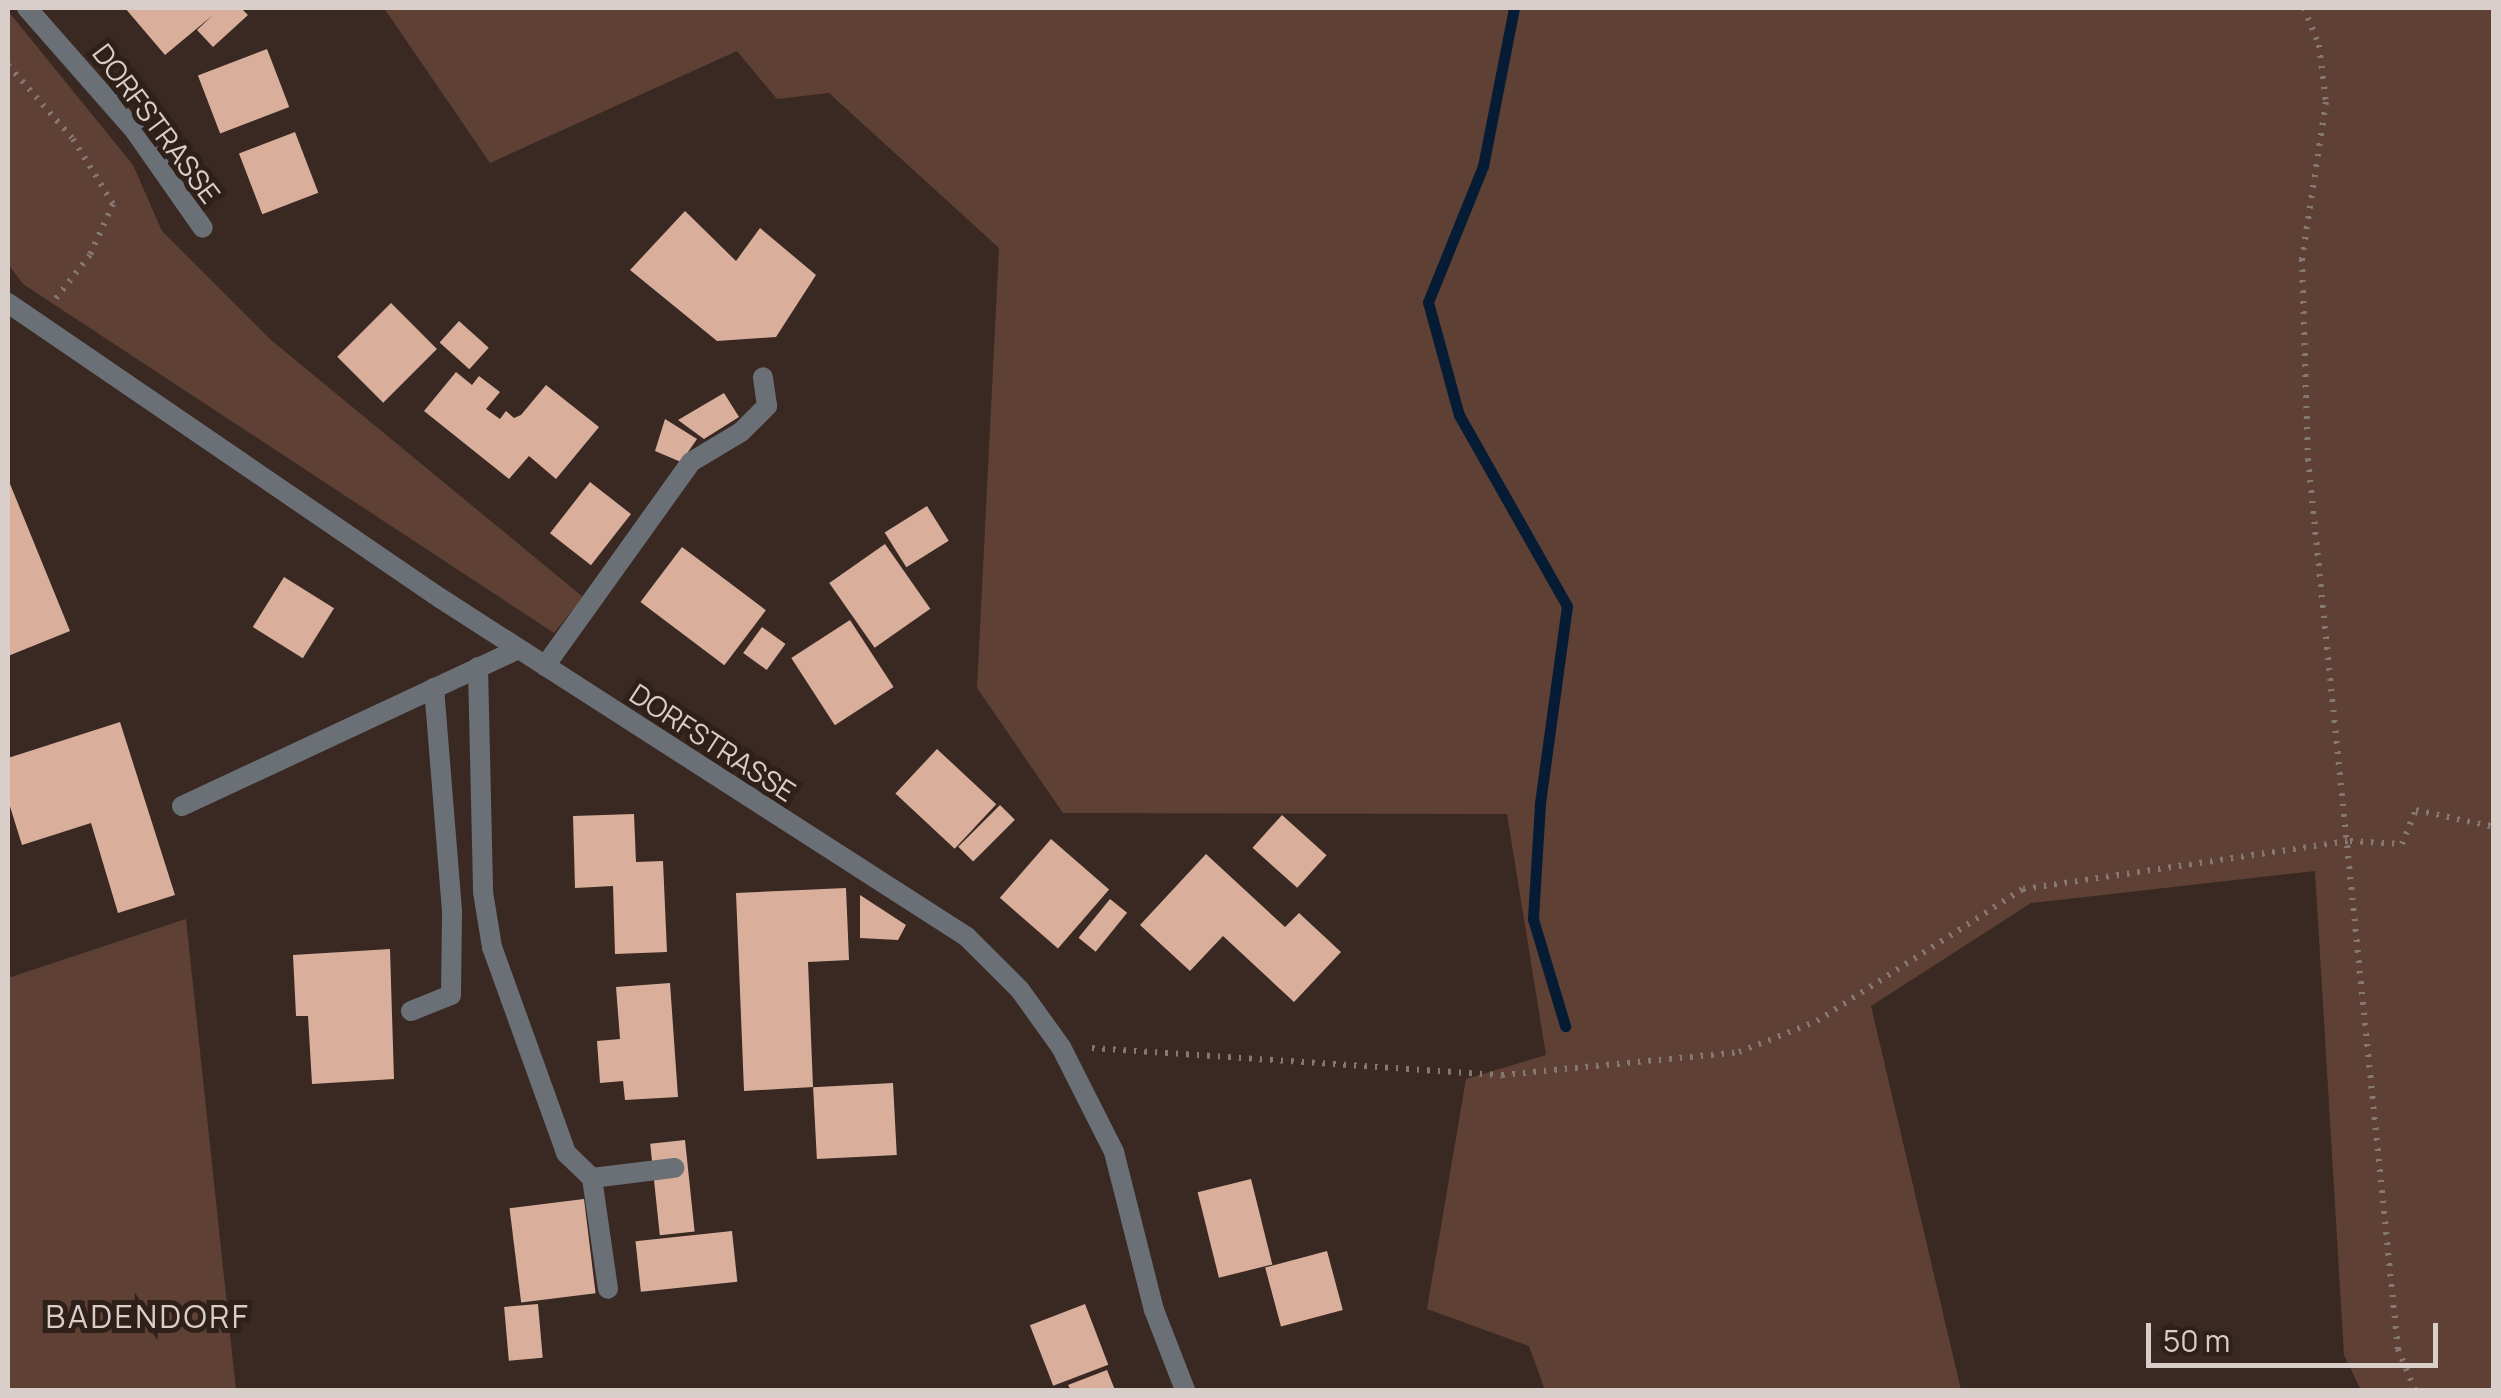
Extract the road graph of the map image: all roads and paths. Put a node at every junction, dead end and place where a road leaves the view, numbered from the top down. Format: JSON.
{"nodes":[{"id":1,"x":27,"y":8,"type":"edge"},
{"id":2,"x":2304,"y":8,"type":"edge"},
{"id":3,"x":8,"y":65,"type":"edge"},
{"id":4,"x":203,"y":228,"type":"dead end"},
{"id":5,"x":8,"y":303,"type":"edge"},
{"id":6,"x":37,"y":322,"type":"junction"},
{"id":7,"x":764,"y":377,"type":"dead end"},
{"id":8,"x":518,"y":649,"type":"junction"},
{"id":9,"x":545,"y":666,"type":"junction"},
{"id":10,"x":478,"y":668,"type":"junction"},
{"id":11,"x":434,"y":688,"type":"junction"},
{"id":12,"x":182,"y":806,"type":"dead end"},
{"id":13,"x":2494,"y":821,"type":"edge"},
{"id":14,"x":2350,"y":841,"type":"junction"},
{"id":15,"x":411,"y":1010,"type":"dead end"},
{"id":16,"x":1061,"y":1046,"type":"junction"},
{"id":17,"x":674,"y":1168,"type":"dead end"},
{"id":18,"x":592,"y":1178,"type":"junction"},
{"id":19,"x":608,"y":1289,"type":"dead end"},
{"id":20,"x":1185,"y":1390,"type":"edge"},
{"id":21,"x":2415,"y":1390,"type":"edge"}],
"edges":[{"from":1,"to":4,"type":"street","name":"DORFSTRASSE"},
{"from":2,"to":14,"type":"path"},
{"from":3,"to":6,"type":"path"},
{"from":5,"to":6,"type":"street","name":"DORFSTRASSE"},
{"from":6,"to":8,"type":"street","name":"DORFSTRASSE"},
{"from":7,"to":9,"type":"street"},
{"from":8,"to":9,"type":"street","name":"DORFSTRASSE"},
{"from":8,"to":10,"type":"street"},
{"from":9,"to":16,"type":"street","name":"DORFSTRASSE"},
{"from":10,"to":11,"type":"street"},
{"from":10,"to":18,"type":"street"},
{"from":11,"to":12,"type":"street"},
{"from":11,"to":15,"type":"street"},
{"from":13,"to":14,"type":"path"},
{"from":14,"to":16,"type":"path"},
{"from":14,"to":21,"type":"path"},
{"from":16,"to":20,"type":"street","name":"DORFSTRASSE"},
{"from":17,"to":18,"type":"street"},
{"from":18,"to":19,"type":"street"}]}
